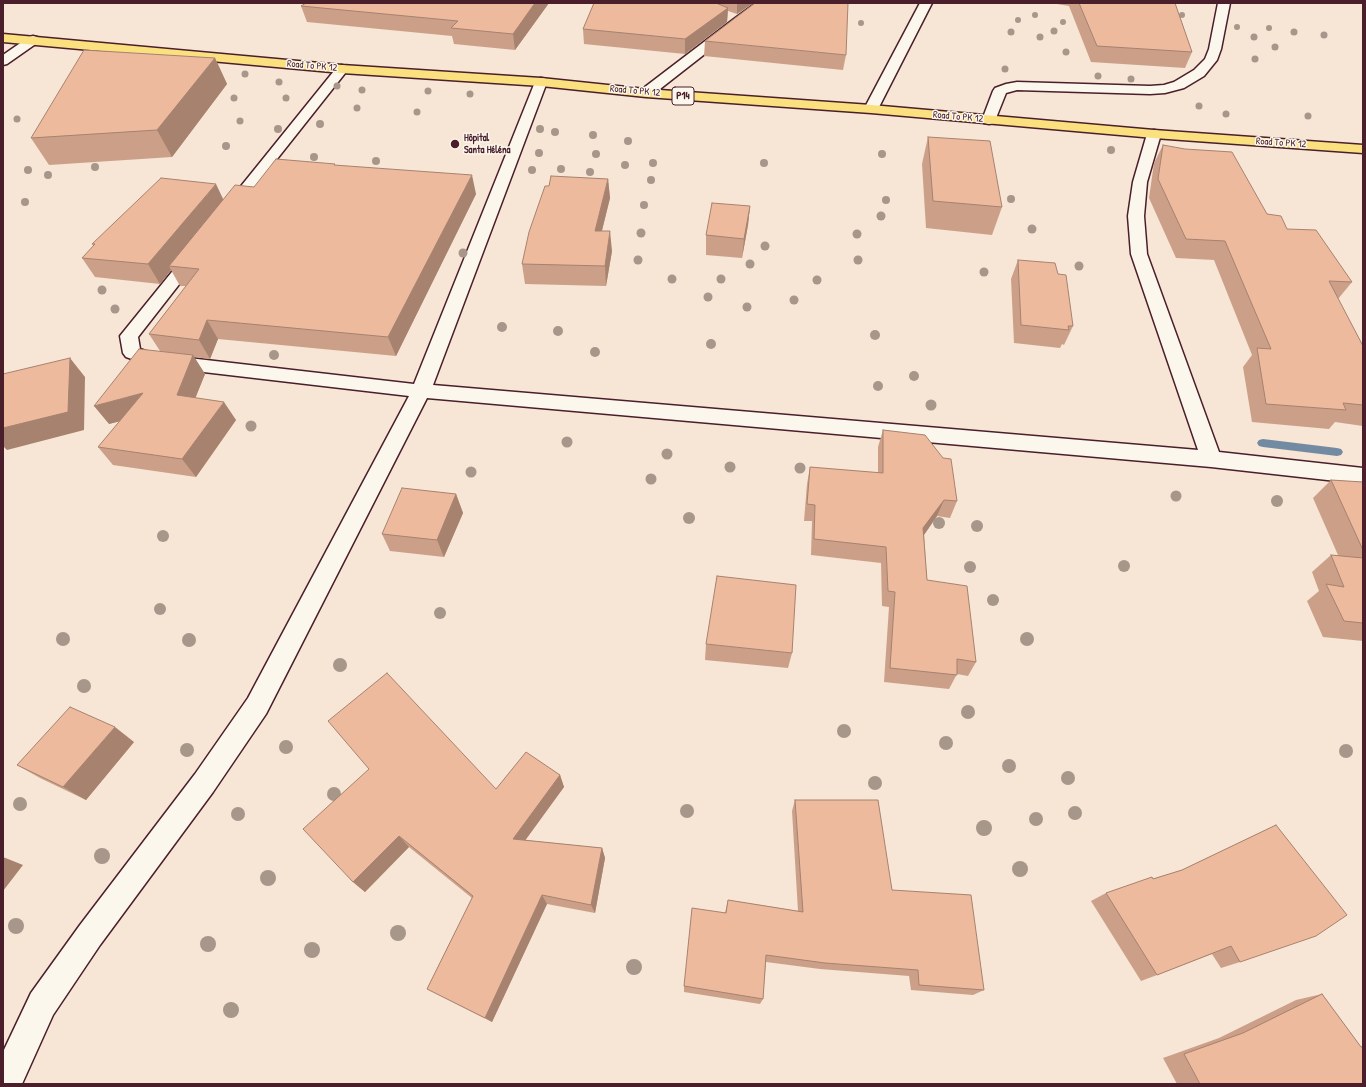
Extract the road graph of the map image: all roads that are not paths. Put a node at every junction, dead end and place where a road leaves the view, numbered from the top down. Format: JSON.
{"nodes":[{"id":1,"x":764,"y":3,"type":"edge"},
{"id":2,"x":926,"y":3,"type":"edge"},
{"id":3,"x":1224,"y":3,"type":"edge"},
{"id":4,"x":723,"y":15,"type":"edge"},
{"id":5,"x":738,"y":21,"type":"junction"},
{"id":6,"x":3,"y":38,"type":"edge"},
{"id":7,"x":34,"y":40,"type":"junction"},
{"id":8,"x":3,"y":61,"type":"edge"},
{"id":9,"x":342,"y":69,"type":"junction"},
{"id":10,"x":540,"y":82,"type":"junction"},
{"id":11,"x":646,"y":93,"type":"junction"},
{"id":12,"x":871,"y":109,"type":"junction"},
{"id":13,"x":989,"y":120,"type":"junction"},
{"id":14,"x":1154,"y":134,"type":"junction"},
{"id":15,"x":1363,"y":149,"type":"edge"},
{"id":16,"x":223,"y":218,"type":"edge"},
{"id":17,"x":203,"y":243,"type":"edge"},
{"id":18,"x":421,"y":391,"type":"junction"},
{"id":19,"x":1211,"y":459,"type":"junction"},
{"id":20,"x":1363,"y":476,"type":"edge"},
{"id":21,"x":5,"y":1084,"type":"edge"}],
"edges":[{"from":1,"to":5,"type":"street"},
{"from":2,"to":12,"type":"street"},
{"from":3,"to":13,"type":"street"},
{"from":4,"to":5,"type":"street"},
{"from":5,"to":11,"type":"street"},
{"from":6,"to":7,"type":"main road","name":"Road To PK 12","number":"P14"},
{"from":7,"to":8,"type":"street"},
{"from":7,"to":9,"type":"main road","name":"Road To PK 12","number":"P14"},
{"from":9,"to":10,"type":"main road","name":"Road To PK 12","number":"P14"},
{"from":9,"to":16,"type":"street"},
{"from":10,"to":11,"type":"main road","name":"Road To PK 12","number":"P14"},
{"from":10,"to":18,"type":"street"},
{"from":11,"to":12,"type":"main road","name":"Road To PK 12","number":"P14"},
{"from":12,"to":13,"type":"main road","name":"Road To PK 12","number":"P14"},
{"from":13,"to":14,"type":"main road","name":"Road To PK 12","number":"P14"},
{"from":14,"to":15,"type":"main road","name":"Road To PK 12","number":"P14"},
{"from":14,"to":19,"type":"street"},
{"from":17,"to":18,"type":"street"},
{"from":18,"to":19,"type":"street"},
{"from":18,"to":21,"type":"street"},
{"from":19,"to":20,"type":"street"}]}
